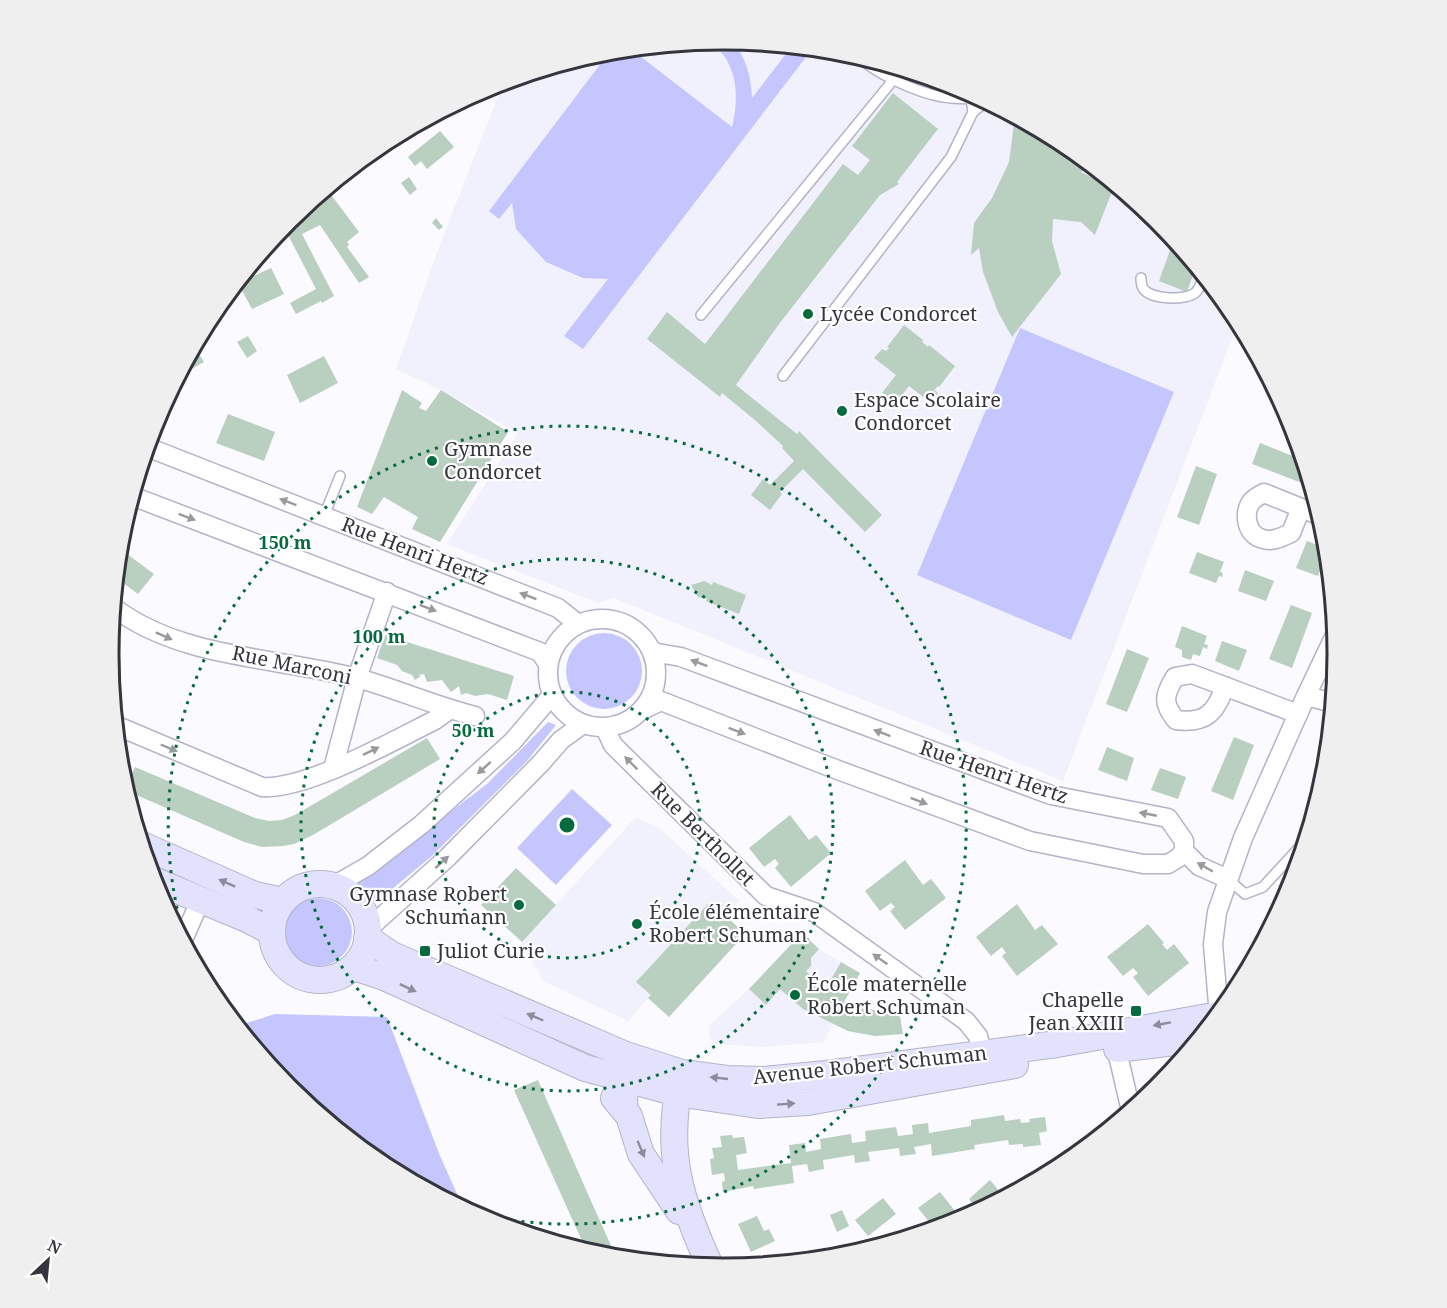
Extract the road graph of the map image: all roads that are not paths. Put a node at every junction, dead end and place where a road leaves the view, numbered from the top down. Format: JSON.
{"nodes":[{"id":1,"x":874,"y":69,"type":"edge"},
{"id":2,"x":894,"y":79,"type":"junction"},
{"id":3,"x":955,"y":96,"type":"edge"},
{"id":4,"x":972,"y":104,"type":"edge"},
{"id":5,"x":980,"y":107,"type":"edge"},
{"id":6,"x":973,"y":112,"type":"junction"},
{"id":7,"x":1141,"y":278,"type":"dead end"},
{"id":8,"x":1201,"y":283,"type":"edge"},
{"id":9,"x":700,"y":315,"type":"dead end"},
{"id":10,"x":783,"y":376,"type":"dead end"},
{"id":11,"x":155,"y":450,"type":"edge"},
{"id":12,"x":340,"y":476,"type":"dead end"},
{"id":13,"x":140,"y":499,"type":"edge"},
{"id":14,"x":1301,"y":508,"type":"dead end"},
{"id":15,"x":1310,"y":512,"type":"edge"},
{"id":16,"x":324,"y":516,"type":"junction"},
{"id":17,"x":387,"y":592,"type":"junction"},
{"id":18,"x":120,"y":611,"type":"edge"},
{"id":19,"x":578,"y":624,"type":"junction"},
{"id":20,"x":1328,"y":650,"type":"edge"},
{"id":21,"x":652,"y":652,"type":"junction"},
{"id":22,"x":548,"y":664,"type":"junction"},
{"id":23,"x":357,"y":678,"type":"junction"},
{"id":24,"x":1225,"y":686,"type":"dead end"},
{"id":25,"x":552,"y":695,"type":"junction"},
{"id":26,"x":1306,"y":696,"type":"junction"},
{"id":27,"x":1326,"y":701,"type":"edge"},
{"id":28,"x":644,"y":709,"type":"junction"},
{"id":29,"x":449,"y":710,"type":"junction"},
{"id":30,"x":1298,"y":714,"type":"junction"},
{"id":31,"x":475,"y":716,"type":"dead end"},
{"id":32,"x":583,"y":724,"type":"junction"},
{"id":33,"x":124,"y":728,"type":"edge"},
{"id":34,"x":604,"y":728,"type":"junction"},
{"id":35,"x":333,"y":769,"type":"junction"},
{"id":36,"x":151,"y":849,"type":"edge"},
{"id":37,"x":1184,"y":851,"type":"junction"},
{"id":38,"x":1293,"y":855,"type":"edge"},
{"id":39,"x":1228,"y":879,"type":"junction"},
{"id":40,"x":165,"y":885,"type":"edge"},
{"id":41,"x":333,"y":886,"type":"junction"},
{"id":42,"x":200,"y":901,"type":"junction"},
{"id":43,"x":283,"y":901,"type":"junction"},
{"id":44,"x":187,"y":932,"type":"edge"},
{"id":45,"x":272,"y":932,"type":"junction"},
{"id":46,"x":367,"y":934,"type":"junction"},
{"id":47,"x":354,"y":967,"type":"junction"},
{"id":48,"x":1218,"y":1001,"type":"edge"},
{"id":49,"x":1206,"y":1018,"type":"edge"},
{"id":50,"x":1189,"y":1039,"type":"edge"},
{"id":51,"x":1115,"y":1041,"type":"junction"},
{"id":52,"x":981,"y":1053,"type":"junction"},
{"id":53,"x":585,"y":1068,"type":"junction"},
{"id":54,"x":628,"y":1080,"type":"junction"},
{"id":55,"x":679,"y":1083,"type":"junction"},
{"id":56,"x":1129,"y":1102,"type":"edge"},
{"id":57,"x":742,"y":1103,"type":"junction"},
{"id":58,"x":625,"y":1111,"type":"junction"},
{"id":59,"x":673,"y":1151,"type":"junction"},
{"id":60,"x":696,"y":1236,"type":"junction"},
{"id":61,"x":706,"y":1258,"type":"edge"}],
"edges":[{"from":1,"to":2,"type":"lane"},
{"from":2,"to":3,"type":"lane"},
{"from":2,"to":9,"type":"lane"},
{"from":4,"to":6,"type":"lane"},
{"from":5,"to":6,"type":"lane"},
{"from":6,"to":10,"type":"lane"},
{"from":7,"to":8,"type":"lane"},
{"from":16,"to":11,"type":"street","name":"Rue Henri Hertz","one_way":true},
{"from":12,"to":16,"type":"lane"},
{"from":13,"to":17,"type":"street","one_way":true},
{"from":14,"to":15,"type":"street"},
{"from":19,"to":16,"type":"street","name":"Rue Henri Hertz","one_way":true},
{"from":17,"to":22,"type":"street","one_way":true},
{"from":17,"to":23,"type":"street"},
{"from":18,"to":23,"type":"street","name":"Rue Marconi","one_way":true},
{"from":19,"to":21,"type":"street"},
{"from":19,"to":22,"type":"street"},
{"from":20,"to":26,"type":"street"},
{"from":21,"to":28,"type":"street"},
{"from":37,"to":21,"type":"street","name":"Rue Henri Hertz","one_way":true},
{"from":22,"to":25,"type":"street"},
{"from":23,"to":29,"type":"street","name":"Rue Marconi"},
{"from":23,"to":35,"type":"street"},
{"from":24,"to":30,"type":"street"},
{"from":25,"to":32,"type":"street"},
{"from":25,"to":41,"type":"street","one_way":true},
{"from":26,"to":27,"type":"street"},
{"from":26,"to":30,"type":"street"},
{"from":28,"to":34,"type":"street"},
{"from":28,"to":37,"type":"street","one_way":true},
{"from":29,"to":31,"type":"street","name":"Rue Marconi"},
{"from":35,"to":29,"type":"street","one_way":true},
{"from":30,"to":39,"type":"street"},
{"from":32,"to":34,"type":"street"},
{"from":46,"to":32,"type":"street","one_way":true},
{"from":33,"to":35,"type":"street","one_way":true},
{"from":52,"to":34,"type":"street","name":"Rue Berthollet","one_way":true},
{"from":43,"to":36,"type":"main road","one_way":true},
{"from":39,"to":37,"type":"street","one_way":true},
{"from":38,"to":39,"type":"lane"},
{"from":39,"to":48,"type":"street"},
{"from":40,"to":42,"type":"main road"},
{"from":41,"to":43,"type":"main road"},
{"from":41,"to":46,"type":"main road"},
{"from":42,"to":44,"type":"street"},
{"from":42,"to":45,"type":"main road"},
{"from":43,"to":45,"type":"main road"},
{"from":45,"to":47,"type":"main road"},
{"from":46,"to":47,"type":"main road"},
{"from":55,"to":46,"type":"main road","name":"Avenue Robert Schuman","one_way":true},
{"from":47,"to":53,"type":"main road","name":"Avenue Robert Schuman","one_way":true},
{"from":49,"to":51,"type":"main road","name":"Avenue Robert Schuman","one_way":true},
{"from":50,"to":51,"type":"main road","name":"Avenue Robert Schuman"},
{"from":51,"to":52,"type":"main road","name":"Avenue Robert Schuman"},
{"from":51,"to":56,"type":"street"},
{"from":57,"to":51,"type":"main road","name":"Avenue Robert Schuman","one_way":true},
{"from":52,"to":55,"type":"main road","name":"Avenue Robert Schuman","one_way":true},
{"from":53,"to":54,"type":"main road","name":"Avenue Robert Schuman"},
{"from":53,"to":58,"type":"main road"},
{"from":54,"to":55,"type":"main road","name":"Avenue Robert Schuman"},
{"from":54,"to":58,"type":"main road"},
{"from":55,"to":57,"type":"main road","name":"Avenue Robert Schuman"},
{"from":55,"to":59,"type":"main road"},
{"from":57,"to":59,"type":"main road"},
{"from":58,"to":60,"type":"main road","one_way":true},
{"from":59,"to":60,"type":"main road"},
{"from":60,"to":61,"type":"main road"}]}
